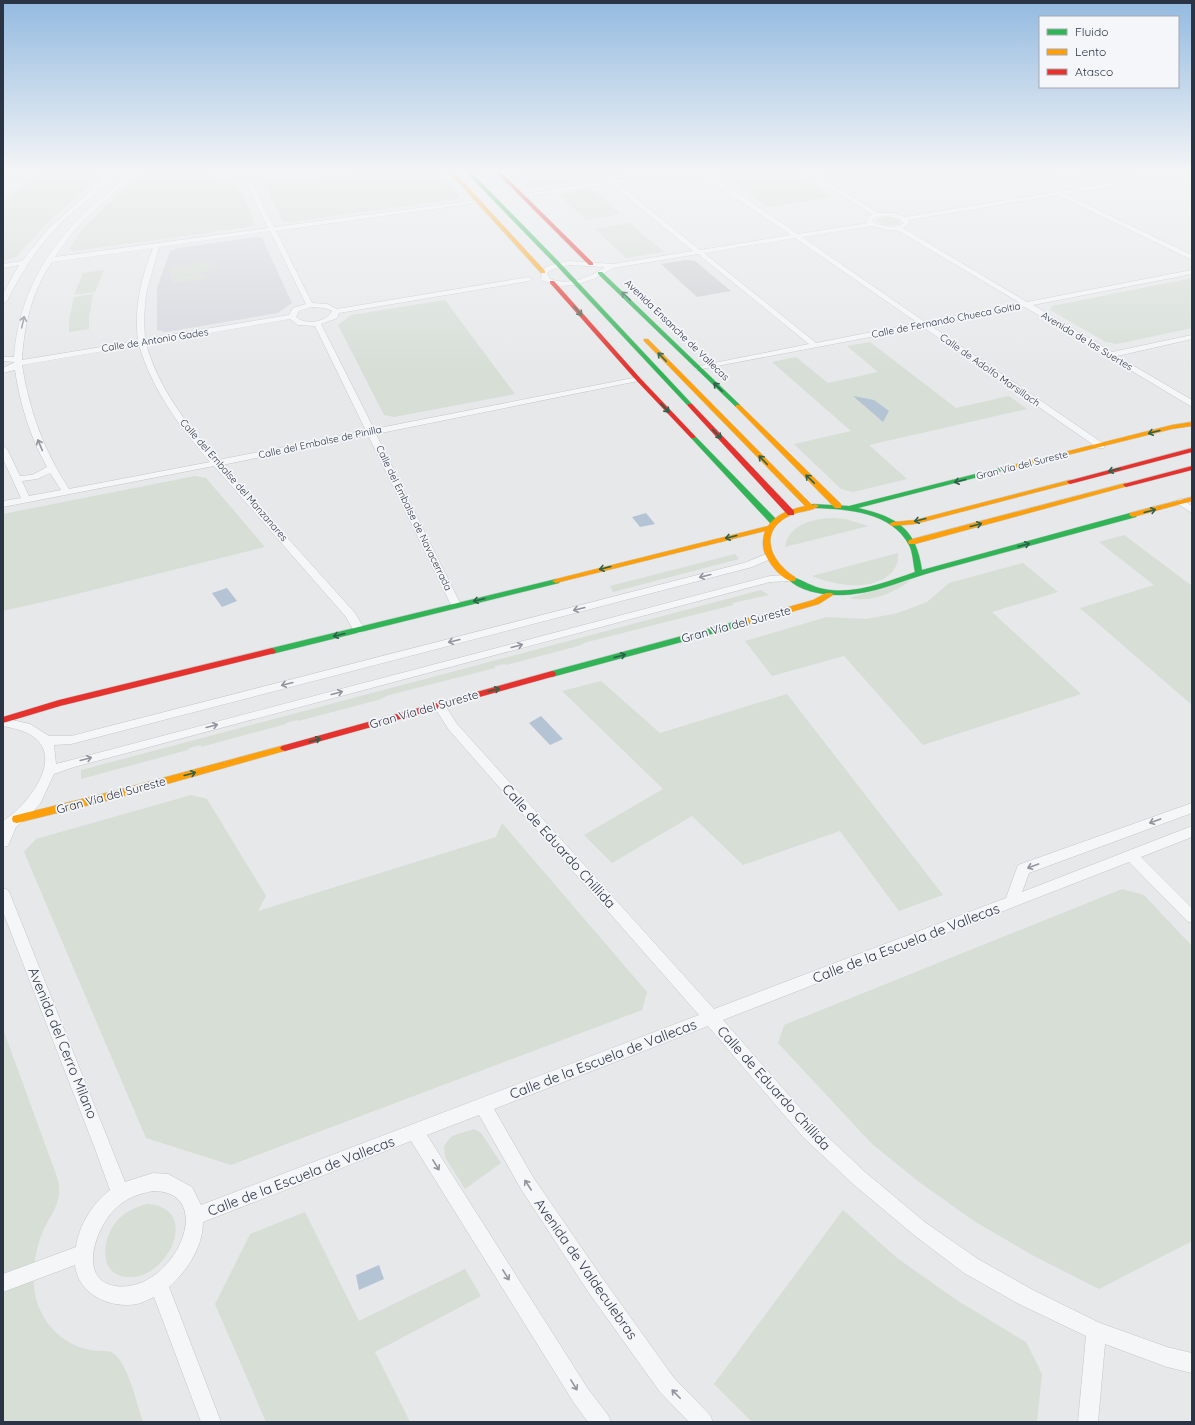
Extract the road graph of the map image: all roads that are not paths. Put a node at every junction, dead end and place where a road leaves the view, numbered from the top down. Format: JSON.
{"nodes":[{"id":1,"x":43,"y":238,"type":"edge"},
{"id":2,"x":66,"y":238,"type":"edge"},
{"id":3,"x":203,"y":238,"type":"edge"},
{"id":4,"x":278,"y":238,"type":"edge"},
{"id":5,"x":511,"y":238,"type":"edge"},
{"id":6,"x":533,"y":238,"type":"edge"},
{"id":7,"x":547,"y":238,"type":"edge"},
{"id":8,"x":566,"y":238,"type":"edge"},
{"id":9,"x":682,"y":238,"type":"edge"},
{"id":10,"x":780,"y":238,"type":"edge"},
{"id":11,"x":799,"y":238,"type":"edge"},
{"id":12,"x":917,"y":238,"type":"edge"},
{"id":13,"x":1152,"y":238,"type":"edge"},
{"id":14,"x":552,"y":244,"type":"dead end"},
{"id":15,"x":155,"y":245,"type":"junction"},
{"id":16,"x":699,"y":252,"type":"junction"},
{"id":17,"x":563,"y":255,"type":"dead end"},
{"id":18,"x":1192,"y":258,"type":"edge"},
{"id":19,"x":49,"y":260,"type":"junction"},
{"id":20,"x":570,"y":262,"type":"junction"},
{"id":21,"x":22,"y":264,"type":"junction"},
{"id":22,"x":558,"y":264,"type":"junction"},
{"id":23,"x":591,"y":264,"type":"junction"},
{"id":24,"x":3,"y":266,"type":"edge"},
{"id":25,"x":613,"y":266,"type":"junction"},
{"id":26,"x":1192,"y":272,"type":"edge"},
{"id":27,"x":600,"y":273,"type":"junction"},
{"id":28,"x":546,"y":277,"type":"junction"},
{"id":29,"x":588,"y":280,"type":"junction"},
{"id":30,"x":575,"y":283,"type":"junction"},
{"id":31,"x":596,"y":289,"type":"dead end"},
{"id":32,"x":3,"y":301,"type":"edge"},
{"id":33,"x":1026,"y":304,"type":"junction"},
{"id":34,"x":310,"y":305,"type":"junction"},
{"id":35,"x":336,"y":311,"type":"junction"},
{"id":36,"x":292,"y":318,"type":"junction"},
{"id":37,"x":317,"y":323,"type":"junction"},
{"id":38,"x":924,"y":324,"type":"junction"},
{"id":39,"x":639,"y":333,"type":"dead end"},
{"id":40,"x":1192,"y":337,"type":"edge"},
{"id":41,"x":142,"y":342,"type":"junction"},
{"id":42,"x":814,"y":345,"type":"junction"},
{"id":43,"x":1111,"y":355,"type":"junction"},
{"id":44,"x":3,"y":359,"type":"edge"},
{"id":45,"x":18,"y":362,"type":"junction"},
{"id":46,"x":699,"y":368,"type":"junction"},
{"id":47,"x":3,"y":371,"type":"edge"},
{"id":48,"x":638,"y":379,"type":"junction"},
{"id":49,"x":1192,"y":404,"type":"edge"},
{"id":50,"x":1192,"y":424,"type":"edge"},
{"id":51,"x":371,"y":431,"type":"junction"},
{"id":52,"x":1101,"y":446,"type":"junction"},
{"id":53,"x":3,"y":449,"type":"edge"},
{"id":54,"x":1192,"y":450,"type":"edge"},
{"id":55,"x":217,"y":463,"type":"junction"},
{"id":56,"x":1192,"y":468,"type":"edge"},
{"id":57,"x":50,"y":469,"type":"junction"},
{"id":58,"x":16,"y":478,"type":"junction"},
{"id":59,"x":66,"y":491,"type":"junction"},
{"id":60,"x":26,"y":499,"type":"junction"},
{"id":61,"x":1192,"y":499,"type":"edge"},
{"id":62,"x":1181,"y":502,"type":"junction"},
{"id":63,"x":3,"y":504,"type":"edge"},
{"id":64,"x":838,"y":506,"type":"junction"},
{"id":65,"x":810,"y":507,"type":"junction"},
{"id":66,"x":852,"y":507,"type":"junction"},
{"id":67,"x":1192,"y":510,"type":"edge"},
{"id":68,"x":791,"y":513,"type":"junction"},
{"id":69,"x":893,"y":524,"type":"junction"},
{"id":70,"x":771,"y":525,"type":"junction"},
{"id":71,"x":912,"y":542,"type":"junction"},
{"id":72,"x":769,"y":556,"type":"junction"},
{"id":73,"x":919,"y":573,"type":"junction"},
{"id":74,"x":789,"y":578,"type":"junction"},
{"id":75,"x":829,"y":595,"type":"junction"},
{"id":76,"x":456,"y":605,"type":"junction"},
{"id":77,"x":359,"y":630,"type":"junction"},
{"id":78,"x":439,"y":705,"type":"junction"},
{"id":79,"x":3,"y":721,"type":"edge"},
{"id":80,"x":45,"y":741,"type":"junction"},
{"id":81,"x":49,"y":771,"type":"junction"},
{"id":82,"x":1192,"y":808,"type":"edge"},
{"id":83,"x":10,"y":823,"type":"edge"},
{"id":84,"x":1192,"y":831,"type":"edge"},
{"id":85,"x":3,"y":842,"type":"edge"},
{"id":86,"x":1130,"y":855,"type":"junction"},
{"id":87,"x":3,"y":894,"type":"edge"},
{"id":88,"x":1012,"y":902,"type":"junction"},
{"id":89,"x":1192,"y":917,"type":"edge"},
{"id":90,"x":712,"y":1017,"type":"junction"},
{"id":91,"x":482,"y":1105,"type":"junction"},
{"id":92,"x":415,"y":1132,"type":"junction"},
{"id":93,"x":120,"y":1194,"type":"junction"},
{"id":94,"x":195,"y":1216,"type":"junction"},
{"id":95,"x":83,"y":1253,"type":"junction"},
{"id":96,"x":3,"y":1283,"type":"edge"},
{"id":97,"x":159,"y":1285,"type":"junction"},
{"id":98,"x":1096,"y":1331,"type":"junction"},
{"id":99,"x":1192,"y":1363,"type":"edge"},
{"id":100,"x":211,"y":1422,"type":"edge"},
{"id":101,"x":601,"y":1422,"type":"edge"},
{"id":102,"x":703,"y":1422,"type":"edge"},
{"id":103,"x":1088,"y":1422,"type":"edge"}],
"edges":[{"from":1,"to":21,"type":"street"},
{"from":2,"to":19,"type":"street"},
{"from":3,"to":15,"type":"street"},
{"from":4,"to":34,"type":"street"},
{"from":5,"to":28,"type":"street"},
{"from":6,"to":22,"type":"street"},
{"from":7,"to":14,"type":"street"},
{"from":8,"to":23,"type":"street","name":"Avenida Ensanche de Vallecas"},
{"from":9,"to":16,"type":"street"},
{"from":10,"to":16,"type":"street"},
{"from":11,"to":38,"type":"street","name":"Calle de Adolfo Marsillach"},
{"from":12,"to":33,"type":"street","name":"Avenida de las Suertes"},
{"from":13,"to":18,"type":"street"},
{"from":15,"to":19,"type":"street"},
{"from":15,"to":41,"type":"street","name":"Calle del Embalse del Manzanares"},
{"from":16,"to":25,"type":"street"},
{"from":16,"to":42,"type":"street"},
{"from":17,"to":20,"type":"street"},
{"from":45,"to":19,"type":"street","one_way":true},
{"from":20,"to":22,"type":"street"},
{"from":20,"to":23,"type":"street"},
{"from":20,"to":29,"type":"street"},
{"from":21,"to":24,"type":"street"},
{"from":21,"to":32,"type":"street"},
{"from":22,"to":28,"type":"street"},
{"from":22,"to":30,"type":"street"},
{"from":23,"to":25,"type":"street"},
{"from":23,"to":27,"type":"street","name":"Avenida Ensanche de Vallecas"},
{"from":25,"to":27,"type":"street"},
{"from":26,"to":33,"type":"street","name":"Calle de Fernando Chueca Goitia"},
{"from":27,"to":29,"type":"street"},
{"from":46,"to":27,"type":"street","name":"Avenida Ensanche de Vallecas","one_way":true},
{"from":28,"to":30,"type":"street"},
{"from":28,"to":35,"type":"street"},
{"from":28,"to":48,"type":"street","one_way":true},
{"from":29,"to":30,"type":"street"},
{"from":29,"to":31,"type":"street"},
{"from":30,"to":68,"type":"street","one_way":true},
{"from":33,"to":38,"type":"street","name":"Calle de Fernando Chueca Goitia"},
{"from":33,"to":43,"type":"street","name":"Avenida de las Suertes"},
{"from":34,"to":35,"type":"street"},
{"from":34,"to":36,"type":"street"},
{"from":35,"to":37,"type":"street"},
{"from":36,"to":37,"type":"street"},
{"from":36,"to":41,"type":"street","name":"Calle de Antonio Gades"},
{"from":37,"to":51,"type":"street","name":"Calle del Embalse de Navacerrada"},
{"from":38,"to":42,"type":"street","name":"Calle de Fernando Chueca Goitia"},
{"from":38,"to":52,"type":"street","name":"Calle de Adolfo Marsillach"},
{"from":65,"to":39,"type":"street","one_way":true},
{"from":40,"to":43,"type":"street"},
{"from":41,"to":45,"type":"street","name":"Calle de Antonio Gades"},
{"from":41,"to":55,"type":"street","name":"Calle del Embalse del Manzanares"},
{"from":42,"to":46,"type":"street","name":"Calle de Fernando Chueca Goitia"},
{"from":43,"to":49,"type":"street","name":"Avenida de las Suertes"},
{"from":44,"to":45,"type":"street"},
{"from":45,"to":47,"type":"street"},
{"from":57,"to":45,"type":"street","one_way":true},
{"from":64,"to":46,"type":"street","name":"Avenida Ensanche de Vallecas","one_way":true},
{"from":48,"to":51,"type":"street","name":"Calle del Embalse de Pinilla"},
{"from":48,"to":70,"type":"street","one_way":true},
{"from":50,"to":52,"type":"street","name":"Gran Vía del Sureste","one_way":true},
{"from":51,"to":55,"type":"street","name":"Calle del Embalse de Pinilla"},
{"from":51,"to":76,"type":"street","name":"Calle del Embalse de Navacerrada"},
{"from":52,"to":66,"type":"street","name":"Gran Vía del Sureste","one_way":true},
{"from":53,"to":58,"type":"street"},
{"from":54,"to":69,"type":"street","one_way":true},
{"from":55,"to":59,"type":"street","name":"Calle del Embalse de Pinilla"},
{"from":55,"to":77,"type":"street","name":"Calle del Embalse del Manzanares"},
{"from":71,"to":56,"type":"street","one_way":true},
{"from":57,"to":58,"type":"street"},
{"from":57,"to":59,"type":"street"},
{"from":58,"to":60,"type":"street"},
{"from":59,"to":60,"type":"street","name":"Calle del Embalse de Pinilla"},
{"from":60,"to":63,"type":"street","name":"Calle del Embalse de Pinilla"},
{"from":61,"to":62,"type":"street"},
{"from":62,"to":67,"type":"street"},
{"from":73,"to":62,"type":"street","one_way":true},
{"from":64,"to":65,"type":"street"},
{"from":64,"to":66,"type":"street"},
{"from":65,"to":68,"type":"street"},
{"from":66,"to":69,"type":"street"},
{"from":68,"to":70,"type":"street"},
{"from":69,"to":71,"type":"street"},
{"from":70,"to":72,"type":"street"},
{"from":70,"to":76,"type":"street","one_way":true},
{"from":71,"to":73,"type":"street"},
{"from":72,"to":74,"type":"street"},
{"from":72,"to":80,"type":"street","one_way":true},
{"from":73,"to":75,"type":"street"},
{"from":74,"to":75,"type":"street"},
{"from":81,"to":74,"type":"street","one_way":true},
{"from":78,"to":75,"type":"street","name":"Gran Vía del Sureste","one_way":true},
{"from":76,"to":77,"type":"street"},
{"from":77,"to":79,"type":"street","one_way":true},
{"from":83,"to":78,"type":"street","name":"Gran Vía del Sureste","one_way":true},
{"from":78,"to":90,"type":"street","name":"Calle de Eduardo Chillida"},
{"from":79,"to":80,"type":"street"},
{"from":80,"to":81,"type":"street"},
{"from":81,"to":83,"type":"street"},
{"from":82,"to":88,"type":"street","name":"Calle de la Escuela de Vallecas","one_way":true},
{"from":83,"to":85,"type":"street"},
{"from":84,"to":86,"type":"street","name":"Calle de la Escuela de Vallecas"},
{"from":86,"to":88,"type":"street","name":"Calle de la Escuela de Vallecas"},
{"from":86,"to":89,"type":"street"},
{"from":87,"to":93,"type":"street","name":"Avenida del Cerro Milano"},
{"from":88,"to":90,"type":"street","name":"Calle de la Escuela de Vallecas"},
{"from":90,"to":91,"type":"street","name":"Calle de la Escuela de Vallecas"},
{"from":90,"to":98,"type":"street","name":"Calle de Eduardo Chillida"},
{"from":91,"to":92,"type":"street","name":"Calle de la Escuela de Vallecas"},
{"from":102,"to":91,"type":"street","name":"Avenida de Valdeculebras","one_way":true},
{"from":92,"to":94,"type":"street","name":"Calle de la Escuela de Vallecas"},
{"from":92,"to":101,"type":"street","one_way":true},
{"from":93,"to":94,"type":"street"},
{"from":93,"to":95,"type":"street"},
{"from":94,"to":97,"type":"street"},
{"from":95,"to":96,"type":"street"},
{"from":95,"to":97,"type":"street"},
{"from":97,"to":100,"type":"street"},
{"from":98,"to":99,"type":"street","name":"Calle de Eduardo Chillida"},
{"from":98,"to":103,"type":"street"}]}
